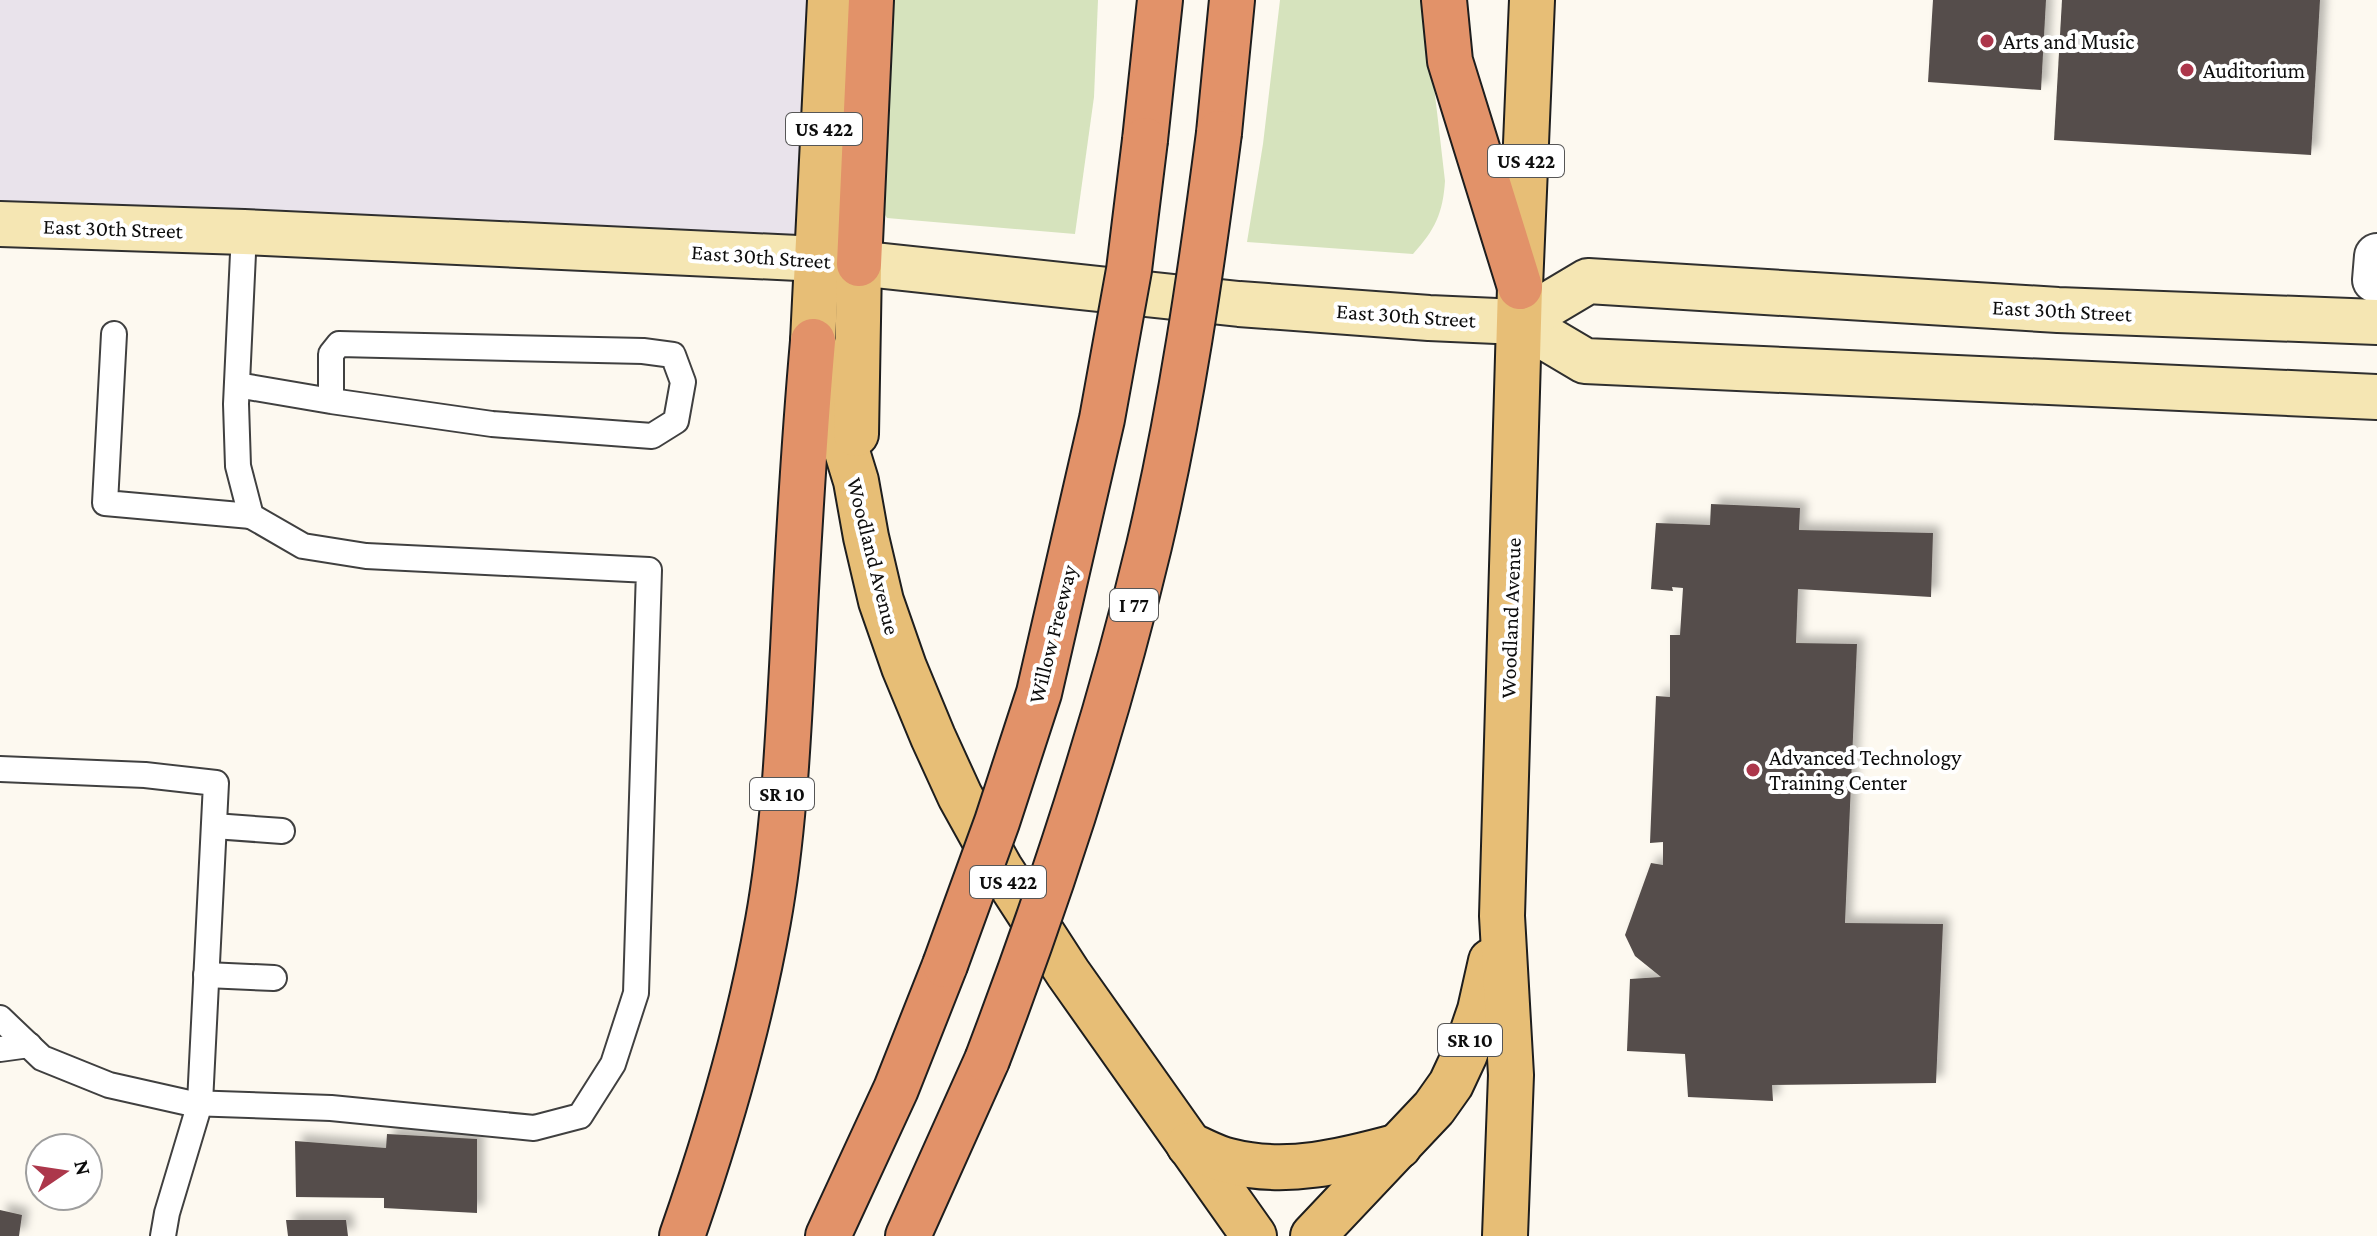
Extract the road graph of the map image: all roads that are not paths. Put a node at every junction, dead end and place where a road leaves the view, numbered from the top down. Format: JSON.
{"nodes":[{"id":1,"x":830,"y":0,"type":"edge"},
{"id":2,"x":871,"y":0,"type":"edge"},
{"id":3,"x":1160,"y":0,"type":"edge"},
{"id":4,"x":1232,"y":0,"type":"edge"},
{"id":5,"x":1444,"y":0,"type":"edge"},
{"id":6,"x":1532,"y":0,"type":"edge"},
{"id":7,"x":0,"y":224,"type":"edge"},
{"id":8,"x":244,"y":232,"type":"junction"},
{"id":9,"x":839,"y":261,"type":"junction"},
{"id":10,"x":2376,"y":286,"type":"edge"},
{"id":11,"x":1520,"y":304,"type":"junction"},
{"id":12,"x":114,"y":334,"type":"dead end"},
{"id":13,"x":813,"y":341,"type":"junction"},
{"id":14,"x":237,"y":385,"type":"junction"},
{"id":15,"x":2377,"y":397,"type":"edge"},
{"id":16,"x":331,"y":401,"type":"junction"},
{"id":17,"x":856,"y":481,"type":"junction"},
{"id":18,"x":251,"y":516,"type":"junction"},
{"id":19,"x":0,"y":769,"type":"edge"},
{"id":20,"x":214,"y":826,"type":"junction"},
{"id":21,"x":282,"y":831,"type":"dead end"},
{"id":22,"x":1502,"y":916,"type":"junction"},
{"id":23,"x":206,"y":975,"type":"junction"},
{"id":24,"x":274,"y":978,"type":"dead end"},
{"id":25,"x":0,"y":1018,"type":"edge"},
{"id":26,"x":29,"y":1045,"type":"junction"},
{"id":27,"x":0,"y":1049,"type":"edge"},
{"id":28,"x":200,"y":1103,"type":"junction"},
{"id":29,"x":1189,"y":1145,"type":"junction"},
{"id":30,"x":1399,"y":1146,"type":"junction"},
{"id":31,"x":158,"y":1232,"type":"edge"},
{"id":32,"x":682,"y":1236,"type":"edge"},
{"id":33,"x":828,"y":1236,"type":"edge"},
{"id":34,"x":908,"y":1236,"type":"edge"},
{"id":35,"x":1254,"y":1236,"type":"edge"},
{"id":36,"x":1313,"y":1236,"type":"edge"},
{"id":37,"x":1505,"y":1236,"type":"edge"}],
"edges":[{"from":1,"to":9,"type":"main road","number":"US 422"},
{"from":2,"to":9,"type":"highway"},
{"from":3,"to":33,"type":"highway","name":"Willow Freeway","bridge":true},
{"from":4,"to":34,"type":"highway","number":"I 77","bridge":true},
{"from":5,"to":11,"type":"highway"},
{"from":6,"to":11,"type":"main road","name":"Woodland Avenue","number":"US 422"},
{"from":7,"to":8,"type":"main road","name":"East 30th Street"},
{"from":8,"to":9,"type":"main road","name":"East 30th Street"},
{"from":8,"to":14,"type":"lane"},
{"from":9,"to":11,"type":"main road","name":"East 30th Street"},
{"from":9,"to":13,"type":"main road","name":"Woodland Avenue","number":"US 422"},
{"from":9,"to":17,"type":"main road"},
{"from":10,"to":11,"type":"main road","name":"East 30th Street"},
{"from":11,"to":15,"type":"main road","name":"East 30th Street"},
{"from":11,"to":22,"type":"main road","name":"Woodland Avenue","number":"US 422"},
{"from":12,"to":18,"type":"lane"},
{"from":13,"to":17,"type":"main road","name":"Woodland Avenue","number":"US 422"},
{"from":13,"to":32,"type":"highway","number":"SR 10"},
{"from":14,"to":16,"type":"lane"},
{"from":14,"to":18,"type":"lane"},
{"from":16,"to":16,"type":"lane"},
{"from":17,"to":29,"type":"main road","name":"Woodland Avenue","number":"US 422"},
{"from":18,"to":28,"type":"lane"},
{"from":19,"to":20,"type":"lane"},
{"from":20,"to":21,"type":"lane"},
{"from":20,"to":23,"type":"lane"},
{"from":22,"to":30,"type":"main road","number":"SR 10"},
{"from":22,"to":37,"type":"main road","name":"Woodland Avenue","number":"US 422"},
{"from":23,"to":24,"type":"lane"},
{"from":23,"to":28,"type":"lane"},
{"from":25,"to":26,"type":"lane"},
{"from":26,"to":27,"type":"lane"},
{"from":26,"to":28,"type":"lane"},
{"from":28,"to":31,"type":"lane"},
{"from":29,"to":30,"type":"main road"},
{"from":29,"to":35,"type":"main road","name":"Woodland Avenue","number":"US 422"},
{"from":30,"to":36,"type":"main road","number":"SR 10"}]}
